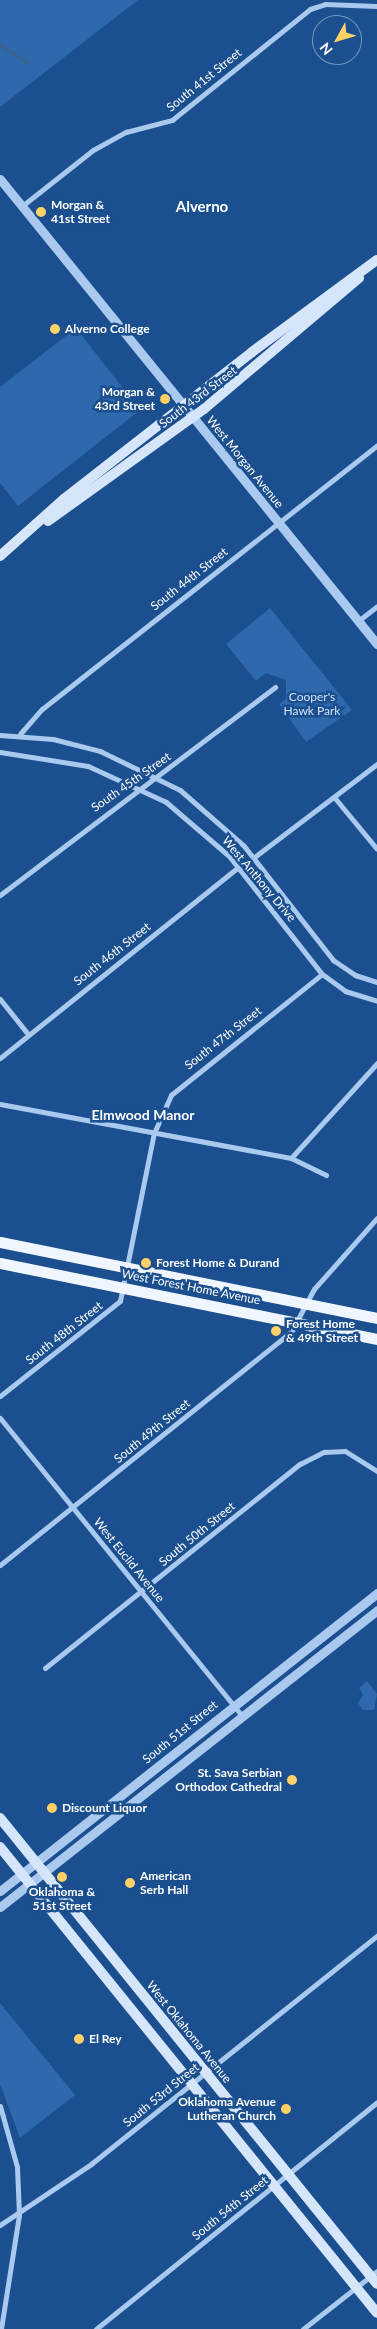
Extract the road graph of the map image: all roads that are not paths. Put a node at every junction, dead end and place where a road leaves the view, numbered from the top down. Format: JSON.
{"nodes":[{"id":1,"x":377,"y":6,"type":"edge"},
{"id":2,"x":0,"y":179,"type":"edge"},
{"id":3,"x":22,"y":206,"type":"junction"},
{"id":4,"x":377,"y":260,"type":"edge"},
{"id":5,"x":234,"y":366,"type":"junction"},
{"id":6,"x":244,"y":378,"type":"junction"},
{"id":7,"x":183,"y":405,"type":"junction"},
{"id":8,"x":193,"y":417,"type":"junction"},
{"id":9,"x":377,"y":445,"type":"edge"},
{"id":10,"x":278,"y":522,"type":"junction"},
{"id":11,"x":22,"y":538,"type":"junction"},
{"id":12,"x":0,"y":556,"type":"edge"},
{"id":13,"x":377,"y":606,"type":"edge"},
{"id":14,"x":358,"y":621,"type":"junction"},
{"id":15,"x":377,"y":644,"type":"edge"},
{"id":16,"x":275,"y":686,"type":"dead end"},
{"id":17,"x":20,"y":734,"type":"junction"},
{"id":18,"x":0,"y":735,"type":"edge"},
{"id":19,"x":0,"y":752,"type":"edge"},
{"id":20,"x":377,"y":764,"type":"edge"},
{"id":21,"x":156,"y":776,"type":"junction"},
{"id":22,"x":139,"y":788,"type":"junction"},
{"id":23,"x":334,"y":797,"type":"junction"},
{"id":24,"x":377,"y":849,"type":"edge"},
{"id":25,"x":253,"y":858,"type":"junction"},
{"id":26,"x":238,"y":867,"type":"junction"},
{"id":27,"x":0,"y":895,"type":"edge"},
{"id":28,"x":322,"y":974,"type":"junction"},
{"id":29,"x":377,"y":982,"type":"edge"},
{"id":30,"x":0,"y":999,"type":"edge"},
{"id":31,"x":377,"y":1001,"type":"edge"},
{"id":32,"x":28,"y":1033,"type":"junction"},
{"id":33,"x":0,"y":1058,"type":"edge"},
{"id":34,"x":377,"y":1063,"type":"edge"},
{"id":35,"x":0,"y":1104,"type":"edge"},
{"id":36,"x":154,"y":1133,"type":"junction"},
{"id":37,"x":291,"y":1158,"type":"junction"},
{"id":38,"x":326,"y":1174,"type":"dead end"},
{"id":39,"x":377,"y":1218,"type":"edge"},
{"id":40,"x":0,"y":1242,"type":"edge"},
{"id":41,"x":0,"y":1263,"type":"edge"},
{"id":42,"x":127,"y":1278,"type":"junction"},
{"id":43,"x":306,"y":1304,"type":"junction"},
{"id":44,"x":377,"y":1318,"type":"edge"},
{"id":45,"x":298,"y":1323,"type":"junction"},
{"id":46,"x":377,"y":1339,"type":"edge"},
{"id":47,"x":0,"y":1396,"type":"edge"},
{"id":48,"x":0,"y":1418,"type":"edge"},
{"id":49,"x":377,"y":1470,"type":"edge"},
{"id":50,"x":73,"y":1507,"type":"junction"},
{"id":51,"x":0,"y":1565,"type":"edge"},
{"id":52,"x":142,"y":1592,"type":"junction"},
{"id":53,"x":377,"y":1593,"type":"edge"},
{"id":54,"x":377,"y":1610,"type":"edge"},
{"id":55,"x":46,"y":1668,"type":"dead end"},
{"id":56,"x":233,"y":1705,"type":"junction"},
{"id":57,"x":242,"y":1716,"type":"junction"},
{"id":58,"x":0,"y":1818,"type":"edge"},
{"id":59,"x":0,"y":1847,"type":"edge"},
{"id":60,"x":36,"y":1863,"type":"junction"},
{"id":61,"x":44,"y":1872,"type":"junction"},
{"id":62,"x":22,"y":1874,"type":"junction"},
{"id":63,"x":29,"y":1884,"type":"junction"},
{"id":64,"x":0,"y":1891,"type":"edge"},
{"id":65,"x":0,"y":1907,"type":"edge"},
{"id":66,"x":377,"y":1936,"type":"edge"},
{"id":67,"x":205,"y":2072,"type":"junction"},
{"id":68,"x":190,"y":2084,"type":"junction"},
{"id":69,"x":377,"y":2102,"type":"edge"},
{"id":70,"x":0,"y":2106,"type":"edge"},
{"id":71,"x":288,"y":2174,"type":"junction"},
{"id":72,"x":274,"y":2185,"type":"junction"},
{"id":73,"x":19,"y":2215,"type":"junction"},
{"id":74,"x":0,"y":2225,"type":"edge"},
{"id":75,"x":375,"y":2277,"type":"edge"},
{"id":76,"x":356,"y":2287,"type":"junction"},
{"id":77,"x":377,"y":2313,"type":"edge"},
{"id":78,"x":1,"y":2329,"type":"edge"},
{"id":79,"x":96,"y":2329,"type":"edge"},
{"id":80,"x":303,"y":2329,"type":"edge"}],
"edges":[{"from":1,"to":3,"type":"street","name":"South 41st Street"},
{"from":2,"to":3,"type":"street","name":"West Morgan Avenue"},
{"from":3,"to":7,"type":"street","name":"West Morgan Avenue"},
{"from":4,"to":5,"type":"main road","name":"South 43rd Street"},
{"from":4,"to":6,"type":"main road","name":"South 43rd Street"},
{"from":5,"to":6,"type":"main road"},
{"from":5,"to":7,"type":"main road","name":"South 43rd Street"},
{"from":6,"to":8,"type":"main road","name":"South 43rd Street"},
{"from":7,"to":8,"type":"street","name":"West Morgan Avenue"},
{"from":7,"to":11,"type":"main road","name":"South 43rd Street"},
{"from":8,"to":10,"type":"street","name":"West Morgan Avenue"},
{"from":8,"to":11,"type":"main road","name":"South 43rd Street"},
{"from":9,"to":10,"type":"street","name":"South 44th Street"},
{"from":10,"to":14,"type":"street","name":"West Morgan Avenue"},
{"from":10,"to":17,"type":"street","name":"South 44th Street"},
{"from":11,"to":12,"type":"main road","name":"South 43rd Street"},
{"from":13,"to":14,"type":"street"},
{"from":14,"to":15,"type":"street","name":"West Morgan Avenue"},
{"from":16,"to":21,"type":"street","name":"South 45th Street"},
{"from":17,"to":18,"type":"street","name":"West Anthony Drive"},
{"from":17,"to":21,"type":"street","name":"West Anthony Drive"},
{"from":19,"to":22,"type":"street","name":"West Anthony Drive"},
{"from":20,"to":23,"type":"street"},
{"from":21,"to":22,"type":"street","name":"South 45th Street"},
{"from":21,"to":25,"type":"street","name":"West Anthony Drive"},
{"from":22,"to":26,"type":"street","name":"West Anthony Drive"},
{"from":22,"to":27,"type":"street","name":"South 45th Street"},
{"from":23,"to":24,"type":"street"},
{"from":23,"to":25,"type":"street"},
{"from":25,"to":29,"type":"street","name":"West Anthony Drive"},
{"from":26,"to":28,"type":"street","name":"West Anthony Drive"},
{"from":26,"to":32,"type":"street","name":"South 46th Street"},
{"from":28,"to":31,"type":"street","name":"West Anthony Drive"},
{"from":28,"to":36,"type":"street","name":"South 47th Street"},
{"from":30,"to":32,"type":"street"},
{"from":32,"to":33,"type":"street","name":"South 46th Street"},
{"from":34,"to":37,"type":"street"},
{"from":35,"to":36,"type":"street"},
{"from":36,"to":37,"type":"street"},
{"from":36,"to":42,"type":"street","name":"South 47th Street"},
{"from":37,"to":38,"type":"street"},
{"from":39,"to":43,"type":"street","name":"South 49th Street"},
{"from":40,"to":42,"type":"main road","name":"West Forest Home Avenue"},
{"from":41,"to":42,"type":"main road","name":"West Forest Home Avenue"},
{"from":42,"to":43,"type":"main road","name":"West Forest Home Avenue"},
{"from":42,"to":45,"type":"main road","name":"West Forest Home Avenue"},
{"from":42,"to":47,"type":"street","name":"South 48th Street"},
{"from":43,"to":44,"type":"main road","name":"West Forest Home Avenue"},
{"from":43,"to":45,"type":"street","name":"South 49th Street"},
{"from":45,"to":46,"type":"main road","name":"West Forest Home Avenue"},
{"from":45,"to":50,"type":"street","name":"South 49th Street"},
{"from":48,"to":50,"type":"street","name":"West Euclid Avenue"},
{"from":49,"to":52,"type":"street","name":"South 50th Street"},
{"from":50,"to":51,"type":"street","name":"South 49th Street"},
{"from":50,"to":52,"type":"street","name":"West Euclid Avenue"},
{"from":52,"to":55,"type":"street","name":"South 50th Street"},
{"from":52,"to":56,"type":"street","name":"West Euclid Avenue"},
{"from":53,"to":56,"type":"street","name":"South 51st Street"},
{"from":54,"to":57,"type":"street","name":"South 51st Street"},
{"from":56,"to":57,"type":"street","name":"West Euclid Avenue"},
{"from":56,"to":60,"type":"street","name":"South 51st Street"},
{"from":57,"to":61,"type":"street","name":"South 51st Street"},
{"from":58,"to":60,"type":"main road","name":"West Oklahoma Avenue"},
{"from":59,"to":62,"type":"main road"},
{"from":60,"to":61,"type":"main road","name":"West Oklahoma Avenue"},
{"from":60,"to":62,"type":"street","name":"South 51st Street"},
{"from":61,"to":63,"type":"street","name":"South 51st Street"},
{"from":61,"to":67,"type":"main road","name":"West Oklahoma Avenue"},
{"from":62,"to":63,"type":"main road"},
{"from":62,"to":64,"type":"street","name":"South 51st Street"},
{"from":63,"to":65,"type":"street","name":"South 51st Street"},
{"from":63,"to":68,"type":"main road"},
{"from":66,"to":67,"type":"street","name":"South 53rd Street"},
{"from":67,"to":68,"type":"street","name":"South 53rd Street"},
{"from":67,"to":71,"type":"main road","name":"West Oklahoma Avenue"},
{"from":68,"to":72,"type":"main road"},
{"from":68,"to":73,"type":"street","name":"South 53rd Street"},
{"from":69,"to":71,"type":"street","name":"South 54th Street"},
{"from":70,"to":73,"type":"street"},
{"from":71,"to":72,"type":"street","name":"South 54th Street"},
{"from":71,"to":75,"type":"main road","name":"West Oklahoma Avenue"},
{"from":72,"to":76,"type":"main road"},
{"from":72,"to":79,"type":"street","name":"South 54th Street"},
{"from":73,"to":74,"type":"street","name":"South 53rd Street"},
{"from":73,"to":78,"type":"street"},
{"from":75,"to":76,"type":"street"},
{"from":76,"to":77,"type":"main road"},
{"from":76,"to":80,"type":"street"}]}
